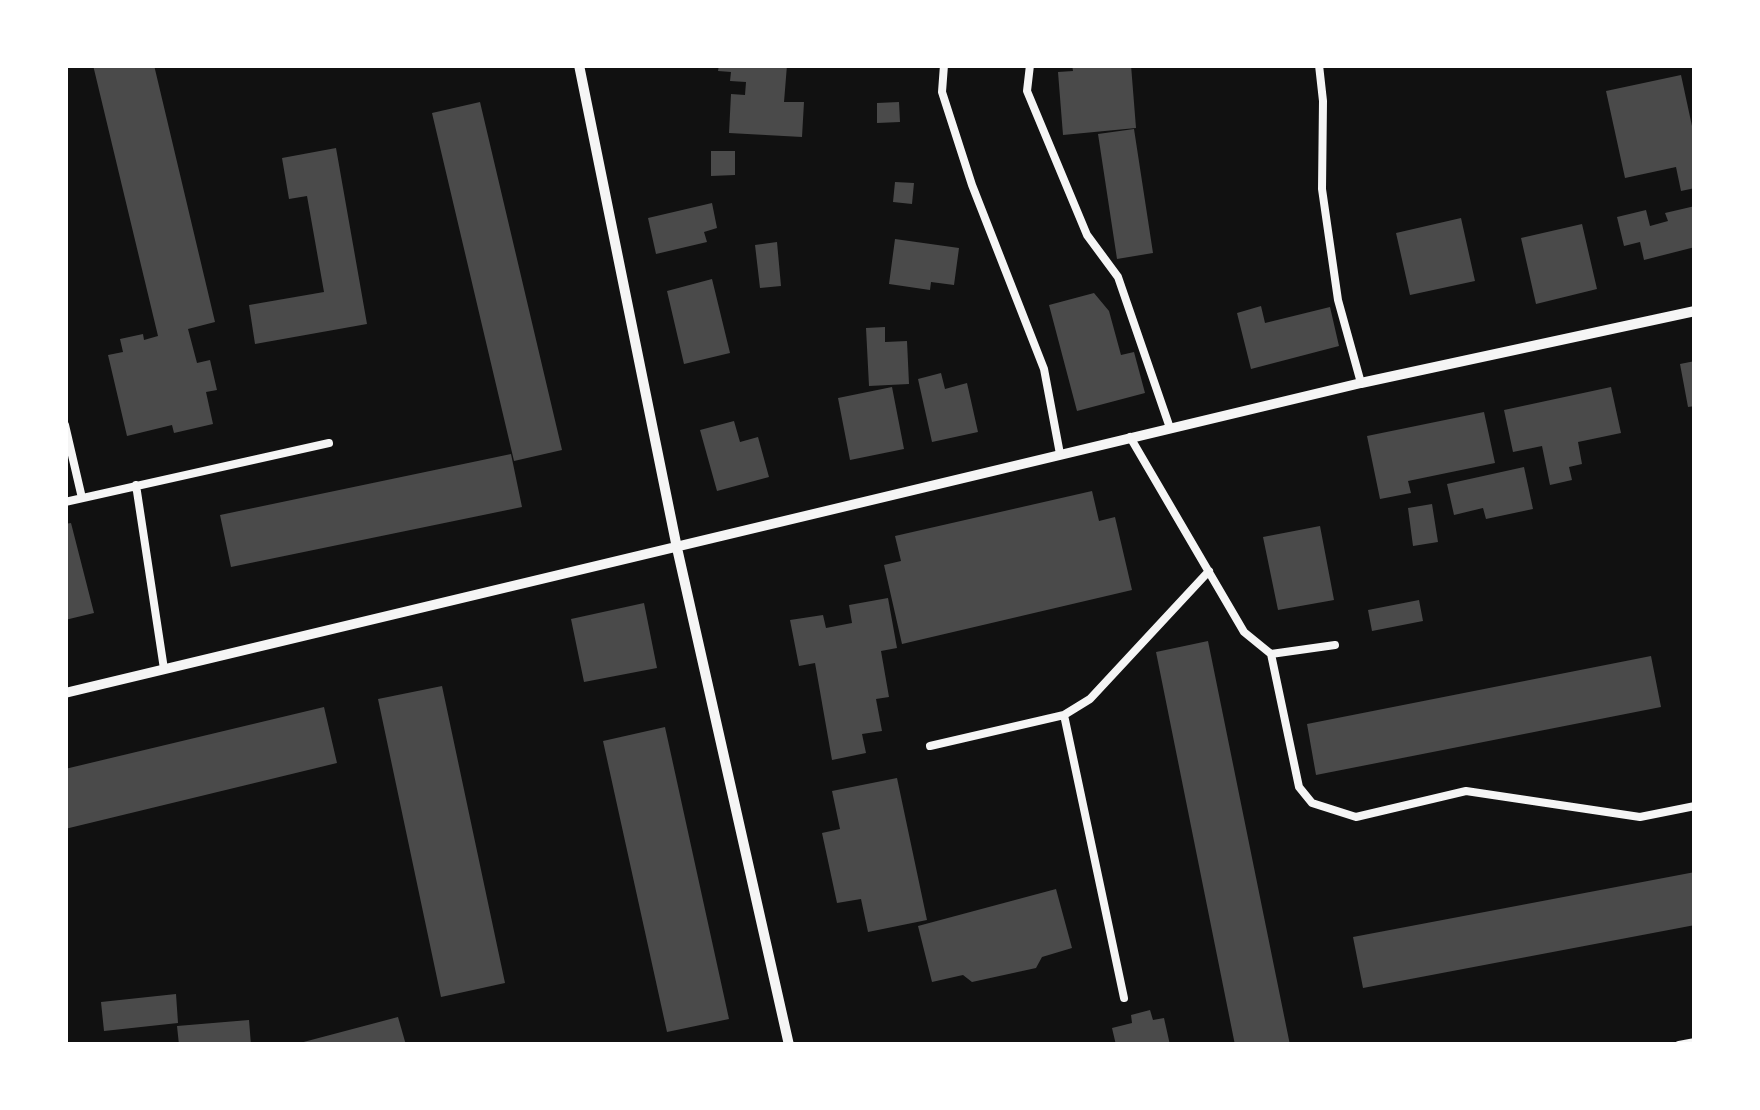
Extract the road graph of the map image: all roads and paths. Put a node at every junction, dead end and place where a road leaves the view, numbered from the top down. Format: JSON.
{"nodes":[{"id":1,"x":579,"y":65,"type":"edge"},
{"id":2,"x":944,"y":65,"type":"edge"},
{"id":3,"x":1030,"y":65,"type":"edge"},
{"id":4,"x":1319,"y":65,"type":"edge"},
{"id":5,"x":1695,"y":311,"type":"edge"},
{"id":6,"x":1361,"y":383,"type":"junction"},
{"id":7,"x":65,"y":425,"type":"edge"},
{"id":8,"x":1170,"y":428,"type":"junction"},
{"id":9,"x":1130,"y":437,"type":"junction"},
{"id":10,"x":329,"y":442,"type":"dead end"},
{"id":11,"x":1060,"y":454,"type":"junction"},
{"id":12,"x":136,"y":485,"type":"junction"},
{"id":13,"x":82,"y":498,"type":"junction"},
{"id":14,"x":65,"y":502,"type":"edge"},
{"id":15,"x":677,"y":548,"type":"junction"},
{"id":16,"x":1208,"y":572,"type":"junction"},
{"id":17,"x":1335,"y":645,"type":"dead end"},
{"id":18,"x":1271,"y":654,"type":"junction"},
{"id":19,"x":164,"y":669,"type":"junction"},
{"id":20,"x":65,"y":692,"type":"edge"},
{"id":21,"x":1064,"y":714,"type":"junction"},
{"id":22,"x":930,"y":746,"type":"dead end"},
{"id":23,"x":1695,"y":806,"type":"edge"},
{"id":24,"x":1124,"y":998,"type":"dead end"},
{"id":25,"x":1695,"y":1042,"type":"edge"},
{"id":26,"x":789,"y":1045,"type":"edge"},
{"id":27,"x":1680,"y":1045,"type":"edge"}],
"edges":[{"from":1,"to":15,"type":"street"},
{"from":2,"to":11,"type":"lane"},
{"from":3,"to":8,"type":"lane"},
{"from":4,"to":6,"type":"lane"},
{"from":5,"to":6,"type":"street"},
{"from":6,"to":8,"type":"street"},
{"from":7,"to":13,"type":"lane"},
{"from":8,"to":9,"type":"street"},
{"from":9,"to":11,"type":"street"},
{"from":9,"to":16,"type":"lane"},
{"from":10,"to":12,"type":"lane"},
{"from":11,"to":15,"type":"street"},
{"from":12,"to":13,"type":"lane"},
{"from":12,"to":19,"type":"lane"},
{"from":13,"to":14,"type":"lane"},
{"from":15,"to":19,"type":"street"},
{"from":15,"to":26,"type":"street"},
{"from":16,"to":18,"type":"lane"},
{"from":16,"to":21,"type":"lane"},
{"from":17,"to":18,"type":"lane"},
{"from":18,"to":23,"type":"lane"},
{"from":19,"to":20,"type":"street"},
{"from":21,"to":22,"type":"lane"},
{"from":21,"to":24,"type":"lane"},
{"from":25,"to":27,"type":"lane"}]}
